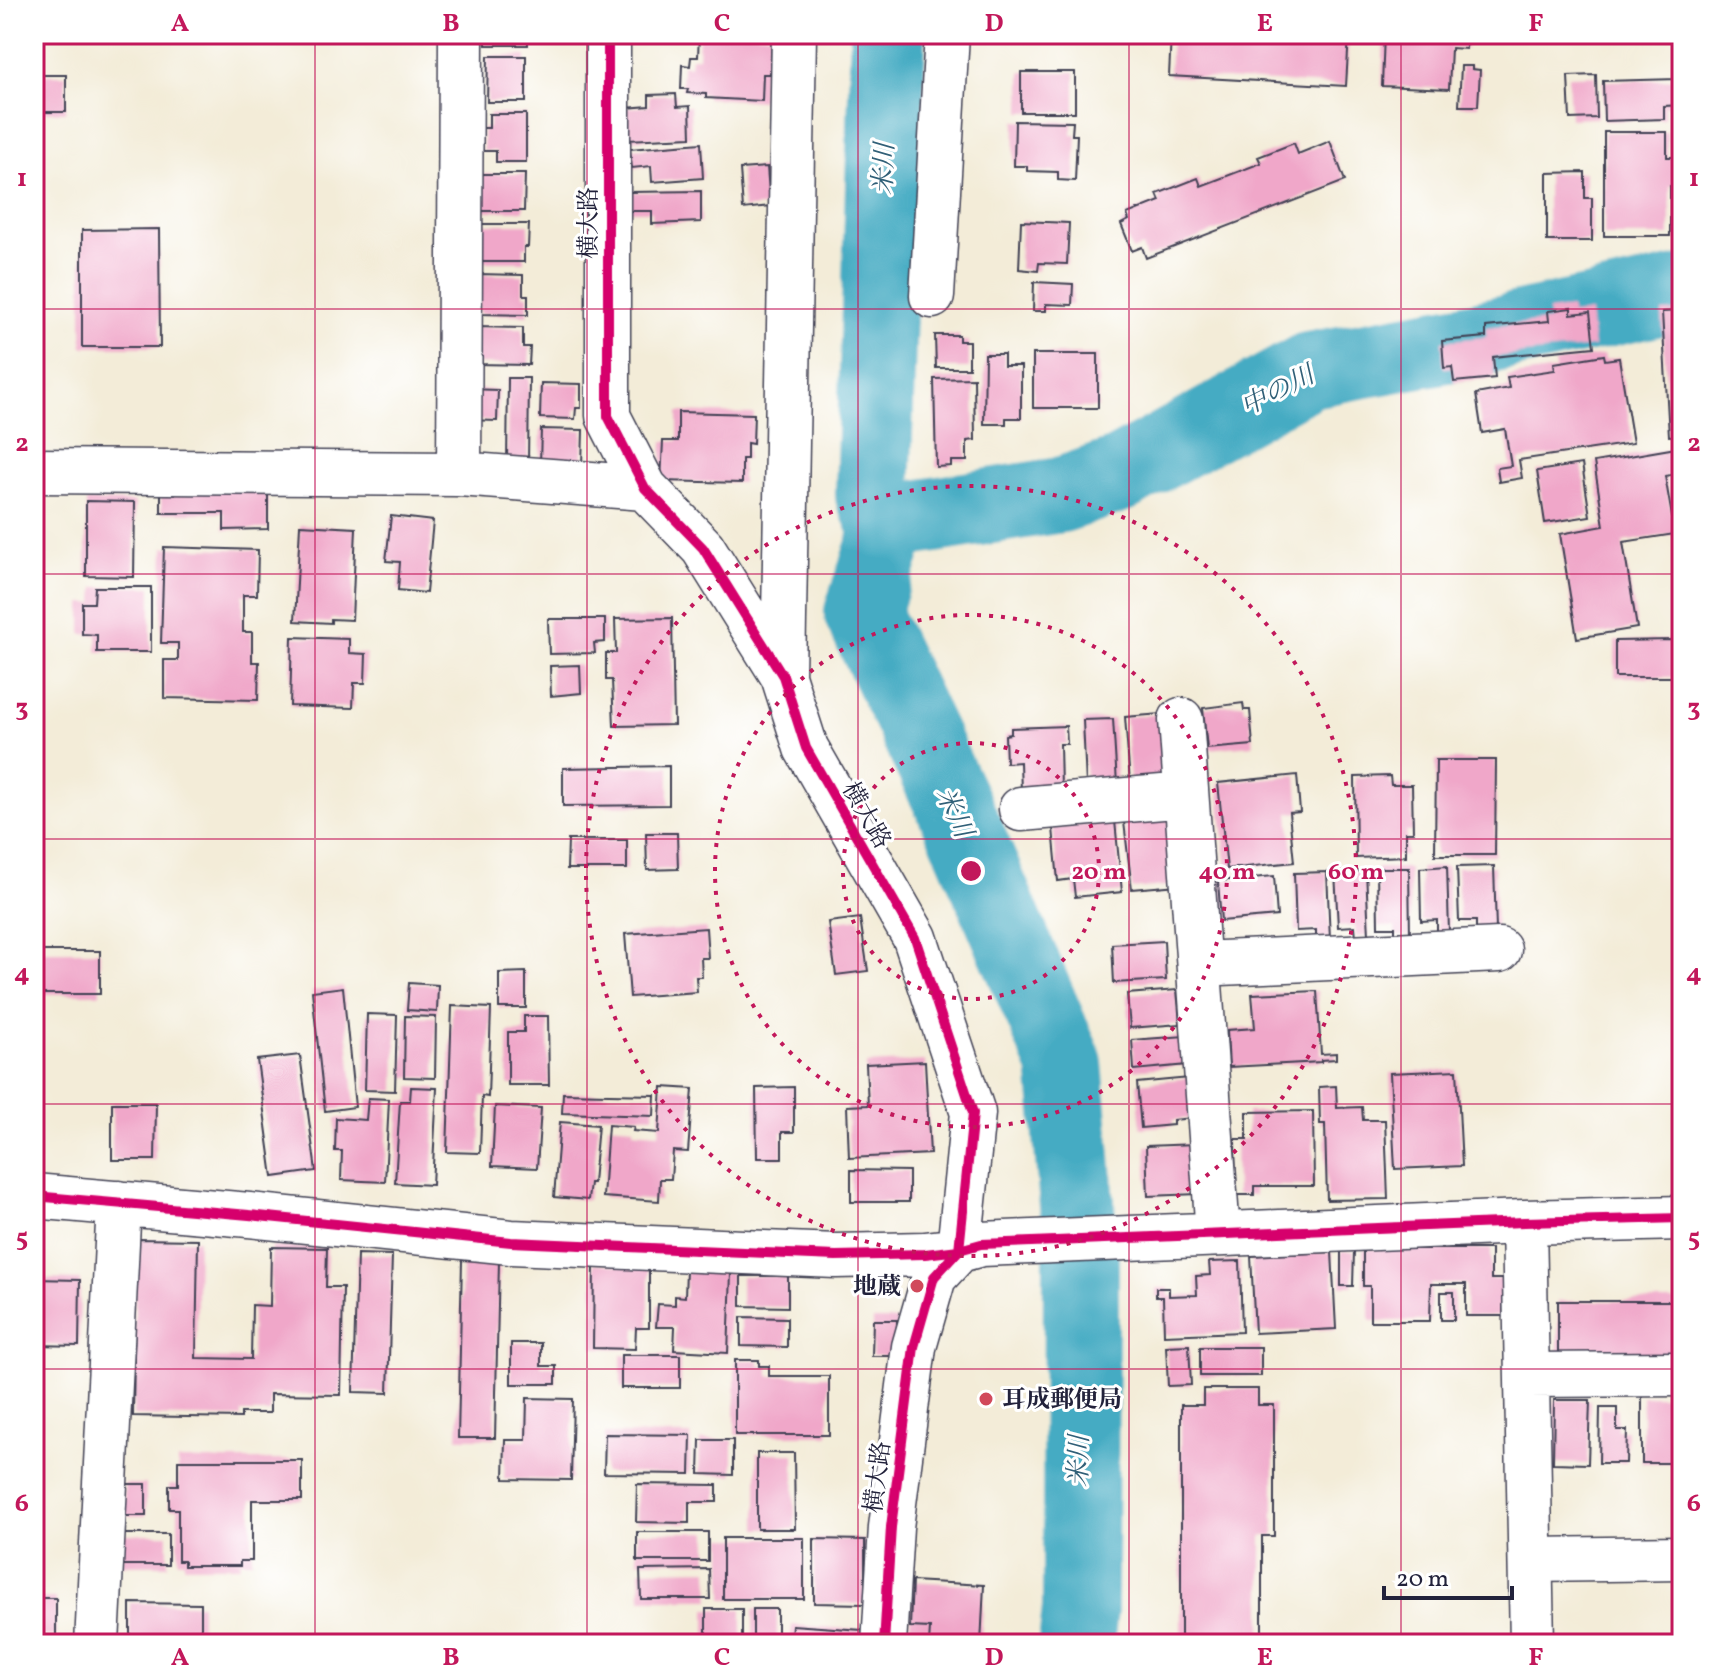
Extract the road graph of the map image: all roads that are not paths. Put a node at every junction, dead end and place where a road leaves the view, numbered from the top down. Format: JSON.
{"nodes":[{"id":1,"x":461,"y":34,"type":"edge"},
{"id":2,"x":608,"y":34,"type":"edge"},
{"id":3,"x":794,"y":34,"type":"edge"},
{"id":4,"x":947,"y":34,"type":"edge"},
{"id":5,"x":932,"y":296,"type":"dead end"},
{"id":6,"x":34,"y":471,"type":"edge"},
{"id":7,"x":459,"y":474,"type":"junction"},
{"id":8,"x":645,"y":488,"type":"junction"},
{"id":9,"x":783,"y":676,"type":"junction"},
{"id":10,"x":1181,"y":720,"type":"dead end"},
{"id":11,"x":1186,"y":795,"type":"junction"},
{"id":12,"x":1021,"y":809,"type":"dead end"},
{"id":13,"x":1499,"y":950,"type":"dead end"},
{"id":14,"x":1199,"y":964,"type":"junction"},
{"id":15,"x":34,"y":1196,"type":"edge"},
{"id":16,"x":119,"y":1203,"type":"junction"},
{"id":17,"x":1682,"y":1218,"type":"edge"},
{"id":18,"x":1524,"y":1222,"type":"junction"},
{"id":19,"x":1218,"y":1234,"type":"junction"},
{"id":20,"x":959,"y":1250,"type":"junction"},
{"id":21,"x":1682,"y":1374,"type":"edge"},
{"id":22,"x":1527,"y":1375,"type":"junction"},
{"id":23,"x":1682,"y":1558,"type":"edge"},
{"id":24,"x":1531,"y":1560,"type":"junction"},
{"id":25,"x":97,"y":1644,"type":"edge"},
{"id":26,"x":884,"y":1644,"type":"edge"},
{"id":27,"x":1532,"y":1644,"type":"edge"}],
"edges":[{"from":1,"to":7,"type":"street"},
{"from":2,"to":8,"type":"street","name":"横大路"},
{"from":3,"to":9,"type":"street"},
{"from":4,"to":5,"type":"street"},
{"from":6,"to":7,"type":"street"},
{"from":7,"to":8,"type":"street"},
{"from":8,"to":9,"type":"street","name":"横大路"},
{"from":9,"to":20,"type":"street","name":"横大路"},
{"from":10,"to":11,"type":"street"},
{"from":11,"to":12,"type":"street"},
{"from":11,"to":14,"type":"street"},
{"from":13,"to":14,"type":"street"},
{"from":14,"to":19,"type":"street"},
{"from":15,"to":16,"type":"street"},
{"from":16,"to":20,"type":"street"},
{"from":16,"to":25,"type":"street"},
{"from":17,"to":18,"type":"street"},
{"from":18,"to":19,"type":"street"},
{"from":18,"to":22,"type":"street"},
{"from":19,"to":20,"type":"street"},
{"from":20,"to":26,"type":"street","name":"横大路"},
{"from":21,"to":22,"type":"street"},
{"from":22,"to":24,"type":"street"},
{"from":23,"to":24,"type":"street"},
{"from":24,"to":27,"type":"street"}]}
